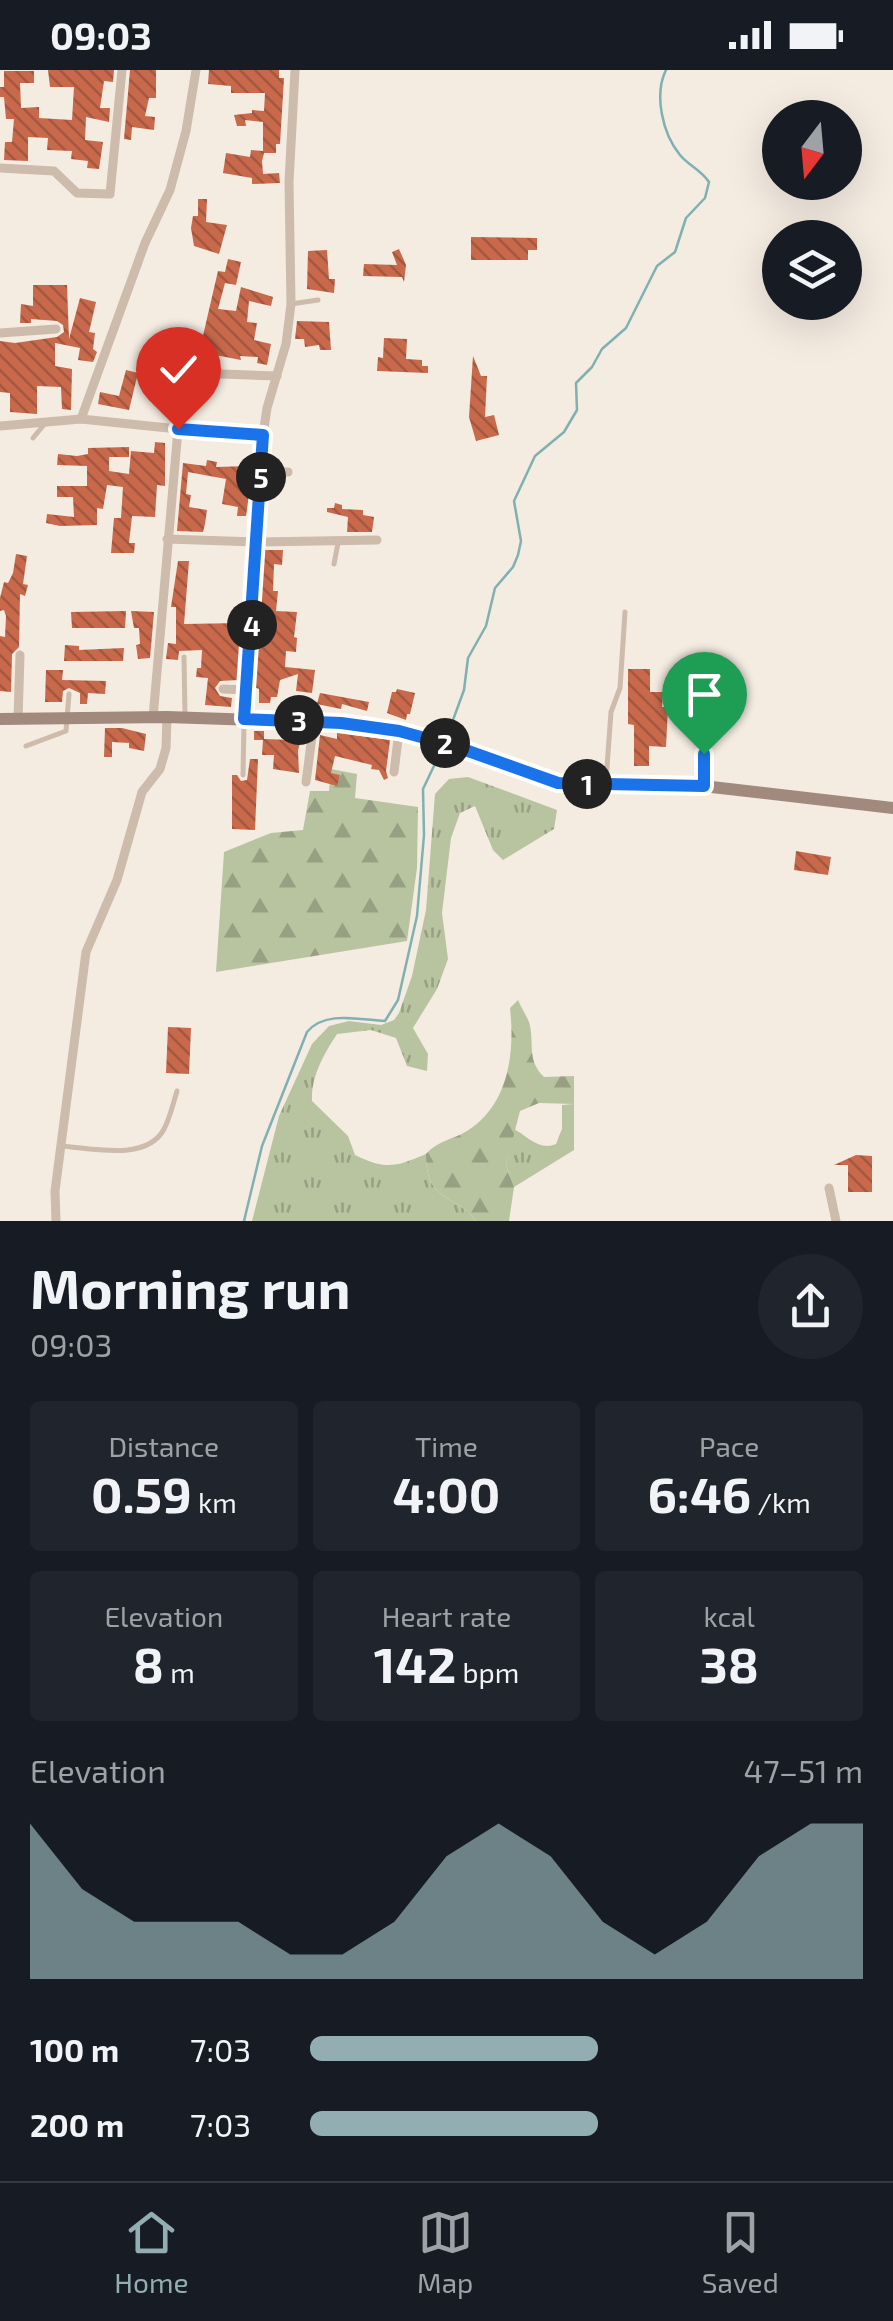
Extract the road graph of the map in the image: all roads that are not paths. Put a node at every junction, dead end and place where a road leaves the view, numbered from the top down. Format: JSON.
{"nodes":[{"id":1,"x":122,"y":70,"type":"edge"},
{"id":2,"x":196,"y":70,"type":"edge"},
{"id":3,"x":295,"y":70,"type":"edge"},
{"id":4,"x":0,"y":168,"type":"edge"},
{"id":5,"x":318,"y":300,"type":"dead end"},
{"id":6,"x":291,"y":304,"type":"junction"},
{"id":7,"x":56,"y":329,"type":"dead end"},
{"id":8,"x":0,"y":333,"type":"edge"},
{"id":9,"x":196,"y":373,"type":"dead end"},
{"id":10,"x":277,"y":376,"type":"junction"},
{"id":11,"x":80,"y":418,"type":"junction"},
{"id":12,"x":47,"y":422,"type":"junction"},
{"id":13,"x":0,"y":426,"type":"edge"},
{"id":14,"x":178,"y":429,"type":"junction"},
{"id":15,"x":263,"y":435,"type":"junction"},
{"id":16,"x":33,"y":438,"type":"dead end"},
{"id":17,"x":262,"y":472,"type":"junction"},
{"id":18,"x":288,"y":472,"type":"dead end"},
{"id":19,"x":167,"y":539,"type":"junction"},
{"id":20,"x":338,"y":539,"type":"junction"},
{"id":21,"x":377,"y":540,"type":"dead end"},
{"id":22,"x":258,"y":542,"type":"junction"},
{"id":23,"x":334,"y":564,"type":"dead end"},
{"id":24,"x":625,"y":612,"type":"dead end"},
{"id":25,"x":20,"y":655,"type":"dead end"},
{"id":26,"x":184,"y":656,"type":"dead end"},
{"id":27,"x":222,"y":688,"type":"dead end"},
{"id":28,"x":247,"y":690,"type":"junction"},
{"id":29,"x":69,"y":694,"type":"dead end"},
{"id":30,"x":0,"y":718,"type":"edge"},
{"id":31,"x":69,"y":718,"type":"junction"},
{"id":32,"x":160,"y":718,"type":"junction"},
{"id":33,"x":185,"y":718,"type":"junction"},
{"id":34,"x":244,"y":719,"type":"junction"},
{"id":35,"x":18,"y":720,"type":"junction"},
{"id":36,"x":314,"y":721,"type":"junction"},
{"id":37,"x":399,"y":731,"type":"junction"},
{"id":38,"x":26,"y":746,"type":"dead end"},
{"id":39,"x":704,"y":754,"type":"dead end"},
{"id":40,"x":394,"y":772,"type":"dead end"},
{"id":41,"x":243,"y":775,"type":"dead end"},
{"id":42,"x":306,"y":782,"type":"dead end"},
{"id":43,"x":606,"y":784,"type":"junction"},
{"id":44,"x":704,"y":786,"type":"junction"},
{"id":45,"x":893,"y":808,"type":"edge"},
{"id":46,"x":177,"y":1092,"type":"dead end"},
{"id":47,"x":61,"y":1146,"type":"junction"},
{"id":48,"x":829,"y":1188,"type":"dead end"},
{"id":49,"x":56,"y":1221,"type":"edge"},
{"id":50,"x":836,"y":1221,"type":"edge"}],
"edges":[{"from":1,"to":4,"type":"street"},
{"from":2,"to":11,"type":"street"},
{"from":3,"to":6,"type":"street"},
{"from":5,"to":6,"type":"lane"},
{"from":6,"to":10,"type":"street"},
{"from":7,"to":8,"type":"street"},
{"from":9,"to":10,"type":"street"},
{"from":10,"to":15,"type":"street"},
{"from":11,"to":12,"type":"street"},
{"from":11,"to":14,"type":"street"},
{"from":12,"to":13,"type":"street"},
{"from":12,"to":16,"type":"lane"},
{"from":14,"to":15,"type":"street"},
{"from":14,"to":19,"type":"street"},
{"from":15,"to":17,"type":"street"},
{"from":17,"to":18,"type":"street"},
{"from":17,"to":22,"type":"street"},
{"from":19,"to":22,"type":"street"},
{"from":19,"to":32,"type":"street"},
{"from":20,"to":21,"type":"street"},
{"from":20,"to":22,"type":"street"},
{"from":20,"to":23,"type":"lane"},
{"from":22,"to":28,"type":"street"},
{"from":24,"to":43,"type":"lane"},
{"from":25,"to":35,"type":"street"},
{"from":26,"to":33,"type":"lane"},
{"from":27,"to":28,"type":"street"},
{"from":28,"to":34,"type":"street"},
{"from":29,"to":31,"type":"lane"},
{"from":30,"to":35,"type":"main road"},
{"from":31,"to":32,"type":"main road"},
{"from":31,"to":35,"type":"main road"},
{"from":31,"to":38,"type":"lane"},
{"from":32,"to":33,"type":"main road"},
{"from":32,"to":47,"type":"street"},
{"from":33,"to":34,"type":"main road"},
{"from":34,"to":36,"type":"main road"},
{"from":34,"to":41,"type":"lane"},
{"from":36,"to":37,"type":"main road"},
{"from":36,"to":42,"type":"street"},
{"from":37,"to":40,"type":"street"},
{"from":37,"to":43,"type":"main road"},
{"from":39,"to":44,"type":"lane"},
{"from":43,"to":44,"type":"main road"},
{"from":44,"to":45,"type":"main road"},
{"from":46,"to":47,"type":"lane"},
{"from":47,"to":49,"type":"street"},
{"from":48,"to":50,"type":"street"}]}
